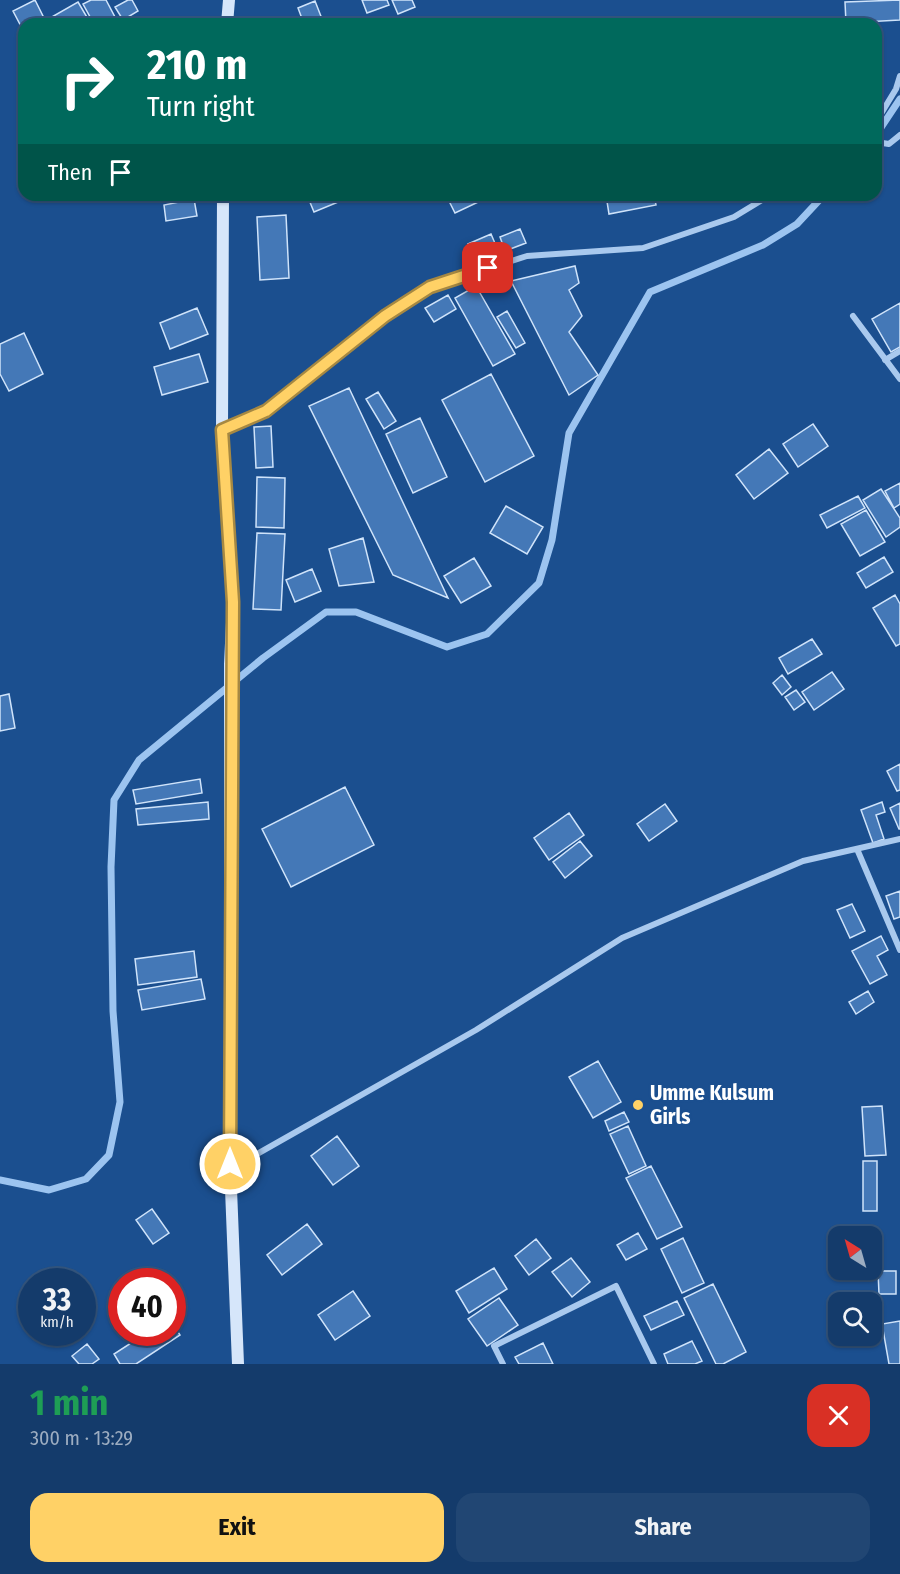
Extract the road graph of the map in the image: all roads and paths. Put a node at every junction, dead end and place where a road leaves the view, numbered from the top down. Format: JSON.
{"nodes":[{"id":1,"x":229,"y":0,"type":"edge"},
{"id":2,"x":228,"y":18,"type":"edge"},
{"id":3,"x":900,"y":76,"type":"edge"},
{"id":4,"x":882,"y":112,"type":"edge"},
{"id":5,"x":900,"y":135,"type":"edge"},
{"id":6,"x":882,"y":143,"type":"edge"},
{"id":7,"x":223,"y":201,"type":"edge"},
{"id":8,"x":760,"y":201,"type":"edge"},
{"id":9,"x":853,"y":316,"type":"dead end"},
{"id":10,"x":900,"y":351,"type":"edge"},
{"id":11,"x":885,"y":360,"type":"junction"},
{"id":12,"x":900,"y":379,"type":"edge"},
{"id":13,"x":222,"y":430,"type":"junction"},
{"id":14,"x":900,"y":839,"type":"edge"},
{"id":15,"x":857,"y":849,"type":"junction"},
{"id":16,"x":900,"y":950,"type":"edge"},
{"id":17,"x":230,"y":1164,"type":"junction"},
{"id":18,"x":238,"y":1364,"type":"edge"},
{"id":19,"x":503,"y":1364,"type":"edge"},
{"id":20,"x":654,"y":1364,"type":"edge"}],
"edges":[{"from":1,"to":2,"type":"street"},
{"from":3,"to":4,"type":"street"},
{"from":5,"to":6,"type":"street"},
{"from":7,"to":13,"type":"street"},
{"from":8,"to":13,"type":"street"},
{"from":9,"to":11,"type":"street"},
{"from":10,"to":11,"type":"street"},
{"from":11,"to":12,"type":"street"},
{"from":13,"to":17,"type":"street"},
{"from":14,"to":15,"type":"street"},
{"from":15,"to":16,"type":"street"},
{"from":15,"to":17,"type":"street"},
{"from":17,"to":18,"type":"street"},
{"from":19,"to":20,"type":"street"}]}
